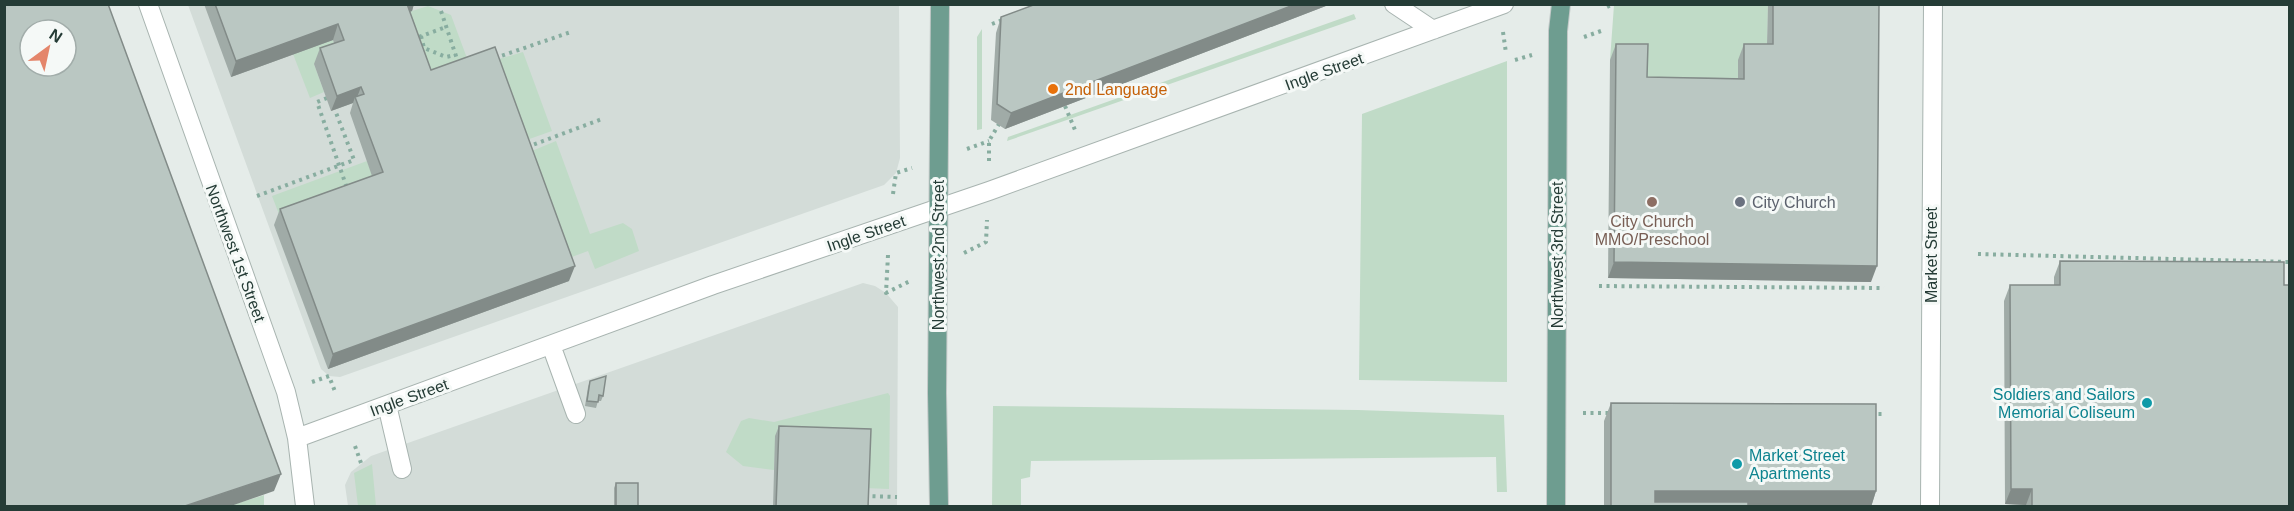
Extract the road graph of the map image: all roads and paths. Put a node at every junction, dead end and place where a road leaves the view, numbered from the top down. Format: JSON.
{"nodes":[{"id":1,"x":148,"y":4,"type":"edge"},
{"id":2,"x":940,"y":4,"type":"edge"},
{"id":3,"x":1394,"y":4,"type":"edge"},
{"id":4,"x":1504,"y":4,"type":"edge"},
{"id":5,"x":1561,"y":4,"type":"edge"},
{"id":6,"x":1614,"y":4,"type":"edge"},
{"id":7,"x":1933,"y":4,"type":"edge"},
{"id":8,"x":1607,"y":7,"type":"dead end"},
{"id":9,"x":441,"y":11,"type":"dead end"},
{"id":10,"x":1012,"y":16,"type":"edge"},
{"id":11,"x":992,"y":24,"type":"dead end"},
{"id":12,"x":446,"y":27,"type":"junction"},
{"id":13,"x":1433,"y":30,"type":"junction"},
{"id":14,"x":571,"y":32,"type":"dead end"},
{"id":15,"x":421,"y":36,"type":"junction"},
{"id":16,"x":415,"y":38,"type":"edge"},
{"id":17,"x":456,"y":55,"type":"junction"},
{"id":18,"x":494,"y":59,"type":"edge"},
{"id":19,"x":460,"y":70,"type":"edge"},
{"id":20,"x":327,"y":98,"type":"edge"},
{"id":21,"x":335,"y":110,"type":"edge"},
{"id":22,"x":602,"y":118,"type":"dead end"},
{"id":23,"x":999,"y":124,"type":"edge"},
{"id":24,"x":989,"y":141,"type":"dead end"},
{"id":25,"x":520,"y":149,"type":"edge"},
{"id":26,"x":339,"y":164,"type":"junction"},
{"id":27,"x":257,"y":196,"type":"dead end"},
{"id":28,"x":350,"y":197,"type":"edge"},
{"id":29,"x":938,"y":209,"type":"junction"},
{"id":30,"x":1978,"y":254,"type":"dead end"},
{"id":31,"x":2289,"y":262,"type":"edge"},
{"id":32,"x":1599,"y":286,"type":"dead end"},
{"id":33,"x":1884,"y":288,"type":"dead end"},
{"id":34,"x":551,"y":345,"type":"junction"},
{"id":35,"x":387,"y":405,"type":"junction"},
{"id":36,"x":1556,"y":413,"type":"junction"},
{"id":37,"x":1621,"y":413,"type":"edge"},
{"id":38,"x":576,"y":414,"type":"dead end"},
{"id":39,"x":1859,"y":414,"type":"edge"},
{"id":40,"x":1883,"y":414,"type":"dead end"},
{"id":41,"x":297,"y":438,"type":"junction"},
{"id":42,"x":402,"y":469,"type":"dead end"},
{"id":43,"x":865,"y":496,"type":"edge"},
{"id":44,"x":897,"y":497,"type":"dead end"},
{"id":45,"x":305,"y":507,"type":"edge"},
{"id":46,"x":939,"y":507,"type":"edge"},
{"id":47,"x":1556,"y":507,"type":"edge"},
{"id":48,"x":1930,"y":507,"type":"edge"}],
"edges":[{"from":1,"to":41,"type":"street","name":"Northwest 1st Street"},
{"from":2,"to":29,"type":"main road","name":"Northwest 2nd Street"},
{"from":3,"to":13,"type":"street"},
{"from":4,"to":13,"type":"street","name":"Ingle Street"},
{"from":5,"to":36,"type":"main road","name":"Northwest 3rd Street"},
{"from":6,"to":8,"type":"path"},
{"from":7,"to":48,"type":"street","name":"Market Street"},
{"from":9,"to":12,"type":"path"},
{"from":10,"to":11,"type":"path"},
{"from":12,"to":15,"type":"path"},
{"from":12,"to":17,"type":"path"},
{"from":13,"to":29,"type":"street","name":"Ingle Street"},
{"from":14,"to":18,"type":"path"},
{"from":15,"to":16,"type":"path"},
{"from":15,"to":17,"type":"path"},
{"from":17,"to":19,"type":"path"},
{"from":20,"to":26,"type":"path"},
{"from":21,"to":26,"type":"path"},
{"from":22,"to":25,"type":"path"},
{"from":23,"to":24,"type":"path"},
{"from":26,"to":27,"type":"path"},
{"from":26,"to":28,"type":"path"},
{"from":29,"to":34,"type":"street","name":"Ingle Street"},
{"from":29,"to":46,"type":"main road","name":"Northwest 2nd Street"},
{"from":30,"to":31,"type":"path"},
{"from":32,"to":33,"type":"path"},
{"from":34,"to":35,"type":"street","name":"Ingle Street"},
{"from":34,"to":38,"type":"street"},
{"from":35,"to":41,"type":"street","name":"Ingle Street"},
{"from":35,"to":42,"type":"street"},
{"from":36,"to":37,"type":"path"},
{"from":36,"to":47,"type":"main road","name":"Northwest 3rd Street"},
{"from":39,"to":40,"type":"path"},
{"from":41,"to":45,"type":"street","name":"Northwest 1st Street"},
{"from":43,"to":44,"type":"path"}]}
